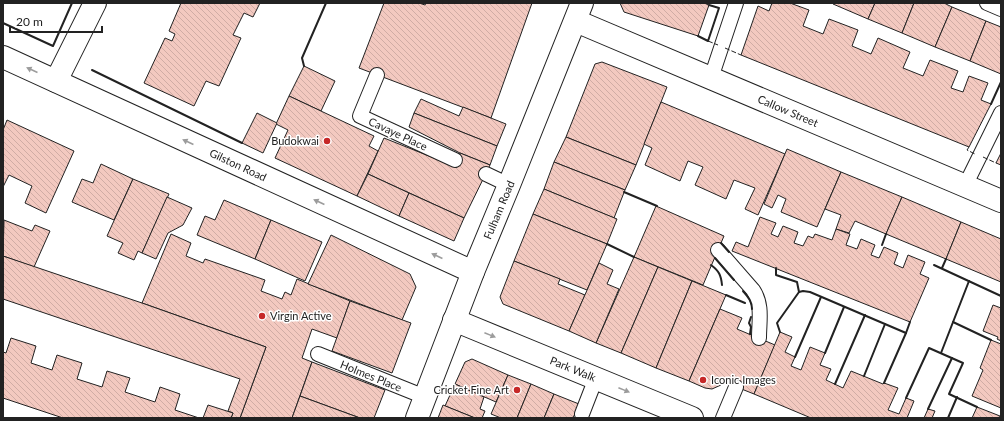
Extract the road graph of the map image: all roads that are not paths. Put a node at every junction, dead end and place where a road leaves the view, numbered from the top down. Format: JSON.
{"nodes":[{"id":1,"x":95,"y":3,"type":"edge"},
{"id":2,"x":736,"y":3,"type":"edge"},
{"id":3,"x":987,"y":3,"type":"edge"},
{"id":4,"x":1001,"y":9,"type":"edge"},
{"id":5,"x":579,"y":12,"type":"edge"},
{"id":6,"x":3,"y":58,"type":"edge"},
{"id":7,"x":377,"y":75,"type":"dead end"},
{"id":8,"x":711,"y":78,"type":"junction"},
{"id":9,"x":56,"y":81,"type":"junction"},
{"id":10,"x":1001,"y":113,"type":"edge"},
{"id":11,"x":455,"y":160,"type":"dead end"},
{"id":12,"x":486,"y":174,"type":"dead end"},
{"id":13,"x":509,"y":185,"type":"junction"},
{"id":14,"x":965,"y":186,"type":"junction"},
{"id":15,"x":1001,"y":201,"type":"edge"},
{"id":16,"x":718,"y":250,"type":"dead end"},
{"id":17,"x":473,"y":272,"type":"junction"},
{"id":18,"x":454,"y":320,"type":"junction"},
{"id":19,"x":759,"y":338,"type":"dead end"},
{"id":20,"x":318,"y":354,"type":"dead end"},
{"id":21,"x":596,"y":378,"type":"junction"},
{"id":22,"x":736,"y":387,"type":"dead end"},
{"id":23,"x":425,"y":397,"type":"junction"},
{"id":24,"x":582,"y":414,"type":"dead end"},
{"id":25,"x":417,"y":418,"type":"edge"},
{"id":26,"x":692,"y":418,"type":"edge"},
{"id":27,"x":723,"y":418,"type":"edge"}],
"edges":[{"from":1,"to":9,"type":"street"},
{"from":2,"to":8,"type":"lane"},
{"from":3,"to":4,"type":"lane"},
{"from":5,"to":8,"type":"street","name":"Callow Street"},
{"from":5,"to":13,"type":"street","name":"Fulham Road"},
{"from":9,"to":6,"type":"street","name":"Gilston Road","one_way":true},
{"from":7,"to":11,"type":"lane","name":"Cavaye Place"},
{"from":8,"to":14,"type":"street","name":"Callow Street"},
{"from":17,"to":9,"type":"street","name":"Gilston Road","one_way":true},
{"from":10,"to":14,"type":"lane"},
{"from":12,"to":13,"type":"lane"},
{"from":13,"to":17,"type":"street","name":"Fulham Road"},
{"from":14,"to":15,"type":"street","name":"Callow Street"},
{"from":16,"to":19,"type":"lane"},
{"from":17,"to":18,"type":"street","name":"Fulham Road"},
{"from":18,"to":21,"type":"street","name":"Park Walk","one_way":true},
{"from":18,"to":23,"type":"street","name":"Fulham Road"},
{"from":20,"to":23,"type":"lane","name":"Holmes Place"},
{"from":21,"to":24,"type":"lane"},
{"from":21,"to":26,"type":"street","name":"Park Walk","one_way":true},
{"from":22,"to":27,"type":"lane"},
{"from":23,"to":25,"type":"street","name":"Fulham Road"}]}
